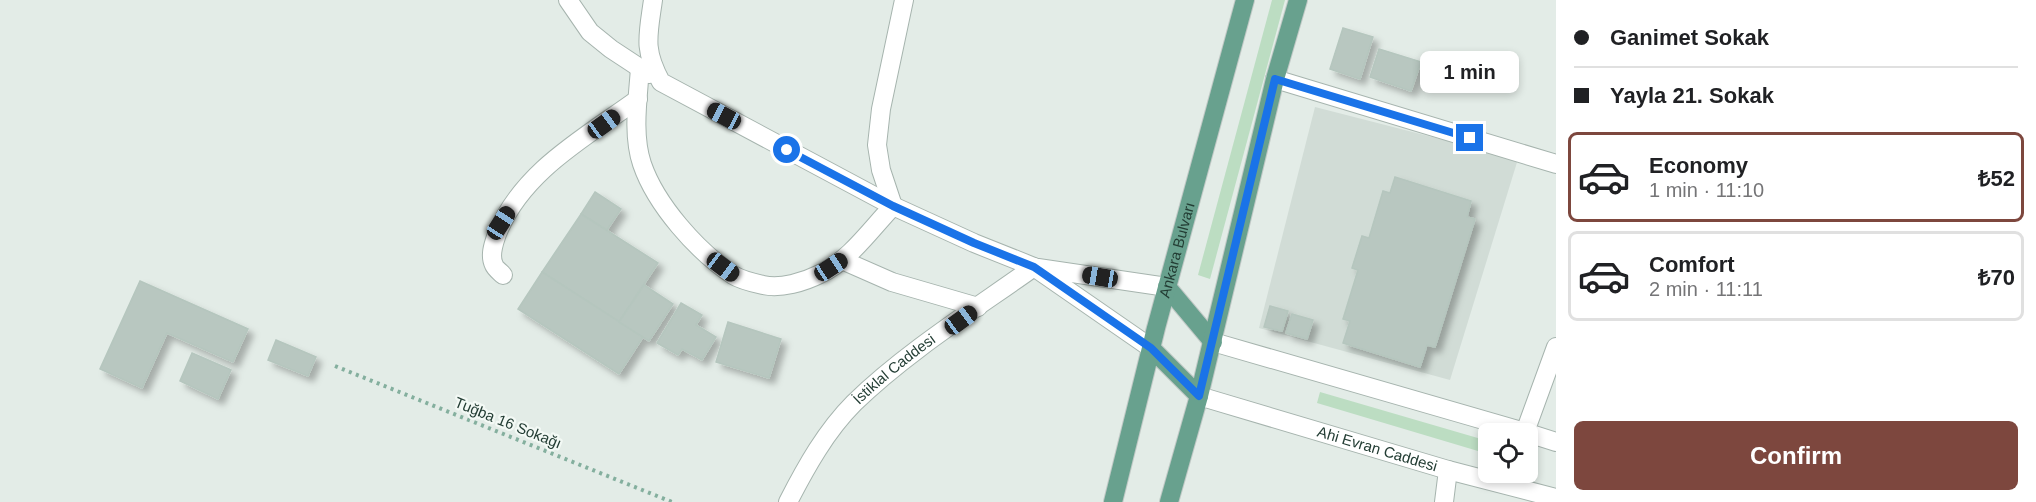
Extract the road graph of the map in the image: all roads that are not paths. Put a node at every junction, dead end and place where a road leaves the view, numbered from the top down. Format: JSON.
{"nodes":[{"id":1,"x":568,"y":0,"type":"edge"},
{"id":2,"x":653,"y":0,"type":"edge"},
{"id":3,"x":904,"y":0,"type":"edge"},
{"id":4,"x":1245,"y":0,"type":"edge"},
{"id":5,"x":1298,"y":0,"type":"edge"},
{"id":6,"x":640,"y":68,"type":"junction"},
{"id":7,"x":1275,"y":79,"type":"junction"},
{"id":8,"x":660,"y":82,"type":"junction"},
{"id":9,"x":638,"y":99,"type":"junction"},
{"id":10,"x":1556,"y":164,"type":"edge"},
{"id":11,"x":893,"y":206,"type":"junction"},
{"id":12,"x":842,"y":260,"type":"junction"},
{"id":13,"x":1034,"y":267,"type":"junction"},
{"id":14,"x":503,"y":275,"type":"dead end"},
{"id":15,"x":1167,"y":287,"type":"junction"},
{"id":16,"x":978,"y":307,"type":"junction"},
{"id":17,"x":1213,"y":342,"type":"junction"},
{"id":18,"x":1151,"y":348,"type":"junction"},
{"id":19,"x":1556,"y":348,"type":"edge"},
{"id":20,"x":1199,"y":396,"type":"junction"},
{"id":21,"x":1494,"y":423,"type":"edge"},
{"id":22,"x":1528,"y":423,"type":"edge"},
{"id":23,"x":1538,"y":436,"type":"edge"},
{"id":24,"x":1556,"y":442,"type":"edge"},
{"id":25,"x":1448,"y":470,"type":"junction"},
{"id":26,"x":1556,"y":498,"type":"edge"},
{"id":27,"x":788,"y":502,"type":"edge"},
{"id":28,"x":1113,"y":502,"type":"edge"},
{"id":29,"x":1168,"y":502,"type":"edge"},
{"id":30,"x":1444,"y":502,"type":"edge"}],
"edges":[{"from":1,"to":6,"type":"street"},
{"from":2,"to":8,"type":"street"},
{"from":3,"to":11,"type":"street"},
{"from":4,"to":15,"type":"main road","name":"Ankara Bulvarı"},
{"from":5,"to":7,"type":"main road"},
{"from":6,"to":8,"type":"street"},
{"from":6,"to":9,"type":"street"},
{"from":7,"to":10,"type":"street"},
{"from":7,"to":17,"type":"main road"},
{"from":8,"to":11,"type":"street"},
{"from":9,"to":12,"type":"street"},
{"from":9,"to":14,"type":"street"},
{"from":11,"to":12,"type":"street"},
{"from":11,"to":13,"type":"street"},
{"from":12,"to":16,"type":"street"},
{"from":13,"to":15,"type":"street"},
{"from":13,"to":16,"type":"street","name":"İstiklal Caddesi"},
{"from":13,"to":18,"type":"street"},
{"from":15,"to":17,"type":"main road"},
{"from":15,"to":18,"type":"main road","name":"Ankara Bulvarı"},
{"from":16,"to":27,"type":"street","name":"İstiklal Caddesi"},
{"from":17,"to":20,"type":"main road"},
{"from":17,"to":21,"type":"street"},
{"from":18,"to":20,"type":"main road"},
{"from":18,"to":28,"type":"main road","name":"Ankara Bulvarı"},
{"from":19,"to":22,"type":"street"},
{"from":20,"to":25,"type":"street","name":"Ahi Evran Caddesi"},
{"from":20,"to":29,"type":"main road"},
{"from":23,"to":24,"type":"street"},
{"from":25,"to":26,"type":"street","name":"Ahi Evran Caddesi"},
{"from":25,"to":30,"type":"street"}]}
